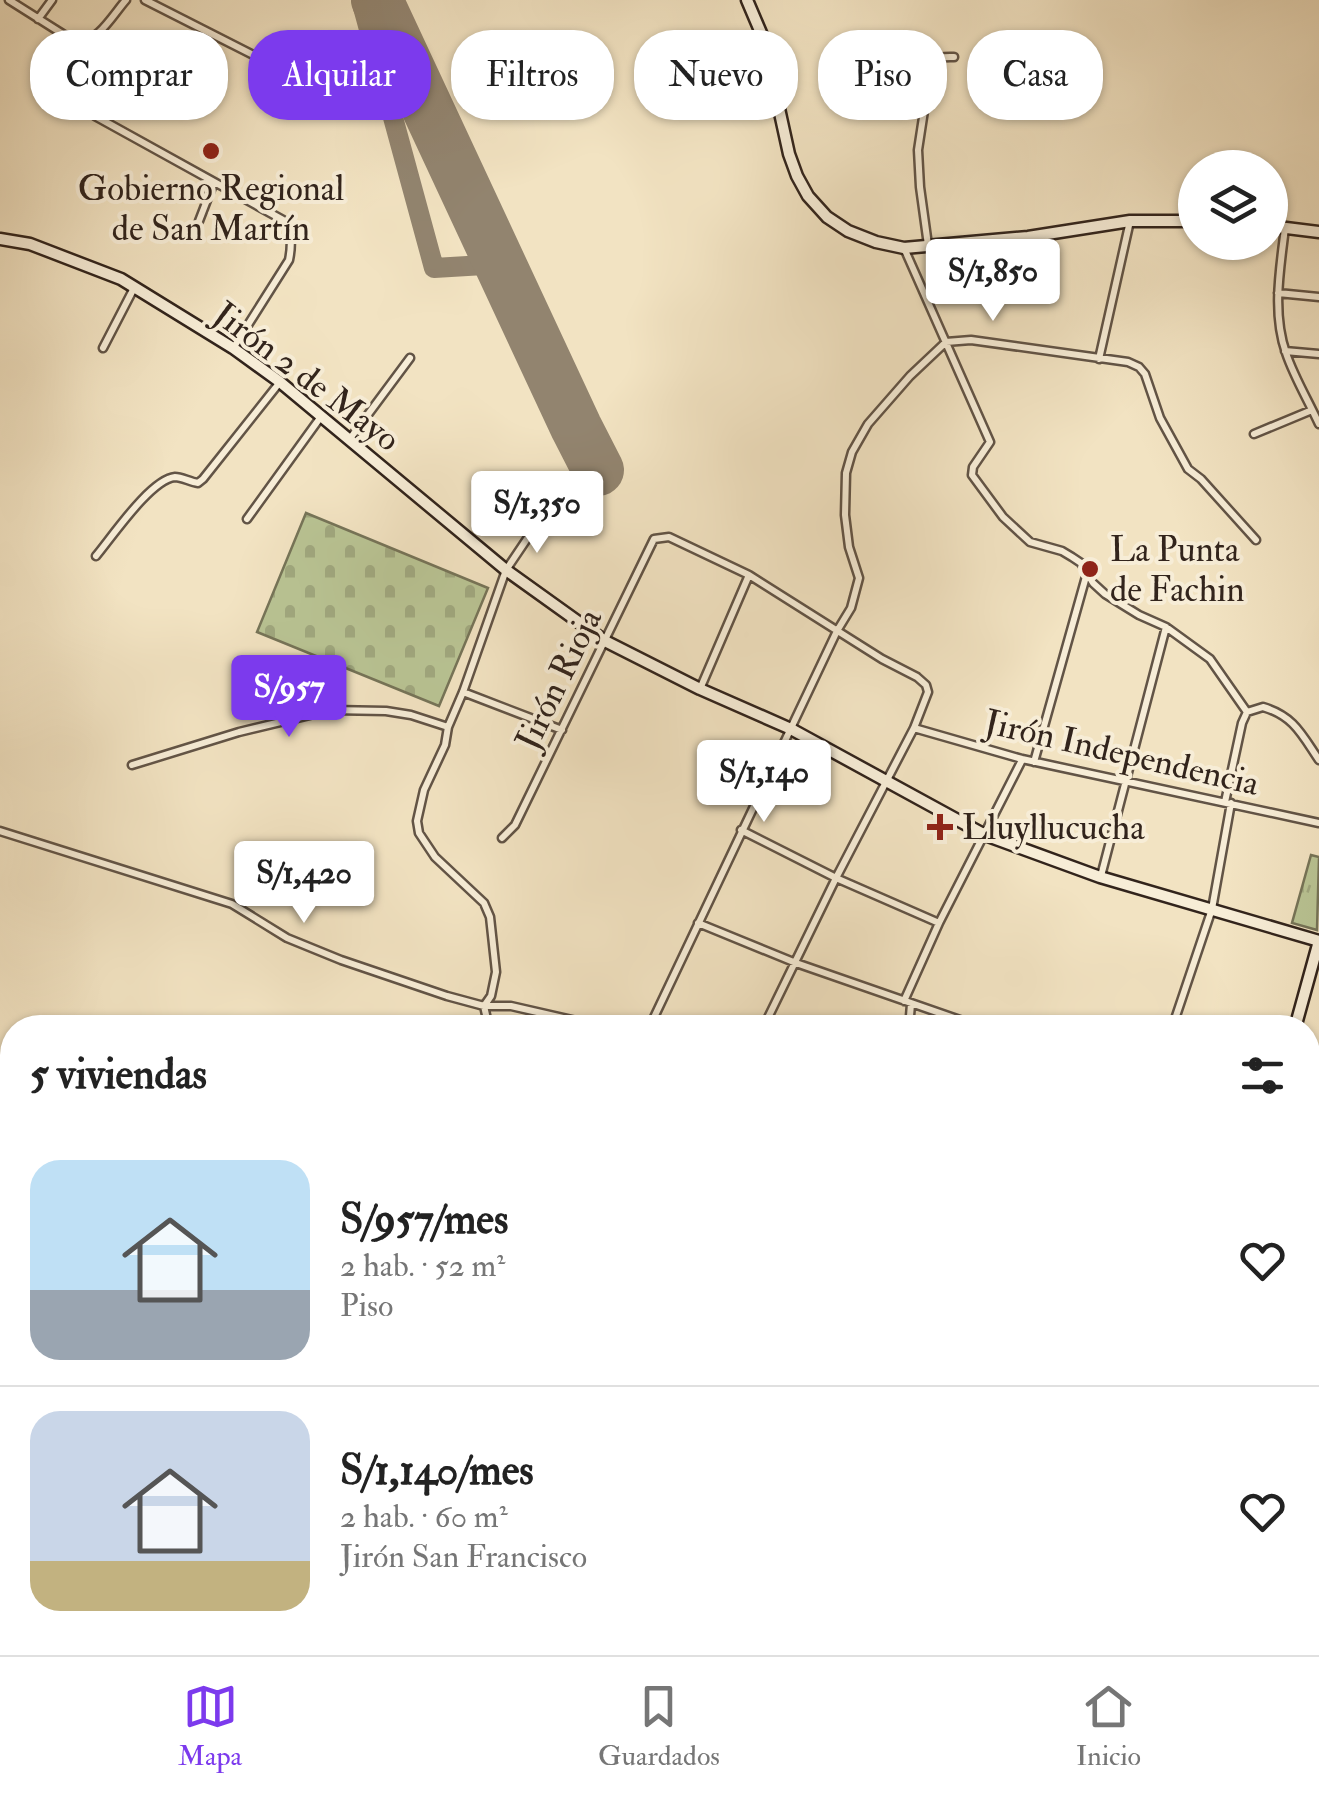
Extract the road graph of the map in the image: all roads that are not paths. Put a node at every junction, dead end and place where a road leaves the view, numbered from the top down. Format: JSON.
{"nodes":[{"id":1,"x":9,"y":0,"type":"edge"},
{"id":2,"x":52,"y":0,"type":"edge"},
{"id":3,"x":126,"y":0,"type":"edge"},
{"id":4,"x":146,"y":0,"type":"edge"},
{"id":5,"x":748,"y":0,"type":"edge"},
{"id":6,"x":38,"y":18,"type":"junction"},
{"id":7,"x":248,"y":51,"type":"edge"},
{"id":8,"x":954,"y":57,"type":"dead end"},
{"id":9,"x":103,"y":120,"type":"edge"},
{"id":10,"x":214,"y":182,"type":"junction"},
{"id":11,"x":199,"y":221,"type":"dead end"},
{"id":12,"x":1130,"y":221,"type":"junction"},
{"id":13,"x":1178,"y":221,"type":"edge"},
{"id":14,"x":1288,"y":228,"type":"edge"},
{"id":15,"x":1319,"y":232,"type":"edge"},
{"id":16,"x":0,"y":238,"type":"edge"},
{"id":17,"x":928,"y":244,"type":"junction"},
{"id":18,"x":904,"y":248,"type":"junction"},
{"id":19,"x":1281,"y":260,"type":"edge"},
{"id":20,"x":134,"y":287,"type":"junction"},
{"id":21,"x":1278,"y":293,"type":"junction"},
{"id":22,"x":1319,"y":297,"type":"edge"},
{"id":23,"x":946,"y":342,"type":"junction"},
{"id":24,"x":102,"y":348,"type":"dead end"},
{"id":25,"x":233,"y":348,"type":"junction"},
{"id":26,"x":1285,"y":351,"type":"junction"},
{"id":27,"x":1319,"y":354,"type":"edge"},
{"id":28,"x":410,"y":358,"type":"dead end"},
{"id":29,"x":1099,"y":359,"type":"junction"},
{"id":30,"x":280,"y":382,"type":"junction"},
{"id":31,"x":1312,"y":410,"type":"junction"},
{"id":32,"x":320,"y":418,"type":"junction"},
{"id":33,"x":1318,"y":420,"type":"edge"},
{"id":34,"x":1254,"y":434,"type":"dead end"},
{"id":35,"x":348,"y":441,"type":"junction"},
{"id":36,"x":247,"y":519,"type":"dead end"},
{"id":37,"x":538,"y":521,"type":"dead end"},
{"id":38,"x":1256,"y":540,"type":"dead end"},
{"id":39,"x":96,"y":556,"type":"dead end"},
{"id":40,"x":506,"y":570,"type":"junction"},
{"id":41,"x":1088,"y":572,"type":"junction"},
{"id":42,"x":749,"y":575,"type":"junction"},
{"id":43,"x":1166,"y":627,"type":"junction"},
{"id":44,"x":837,"y":631,"type":"junction"},
{"id":45,"x":605,"y":642,"type":"junction"},
{"id":46,"x":700,"y":689,"type":"junction"},
{"id":47,"x":463,"y":692,"type":"junction"},
{"id":48,"x":1247,"y":712,"type":"junction"},
{"id":49,"x":448,"y":728,"type":"junction"},
{"id":50,"x":914,"y":728,"type":"junction"},
{"id":51,"x":791,"y":729,"type":"junction"},
{"id":52,"x":562,"y":730,"type":"junction"},
{"id":53,"x":1022,"y":760,"type":"junction"},
{"id":54,"x":1319,"y":760,"type":"edge"},
{"id":55,"x":1034,"y":762,"type":"junction"},
{"id":56,"x":132,"y":765,"type":"dead end"},
{"id":57,"x":885,"y":780,"type":"junction"},
{"id":58,"x":1125,"y":780,"type":"junction"},
{"id":59,"x":1228,"y":802,"type":"junction"},
{"id":60,"x":1319,"y":823,"type":"edge"},
{"id":61,"x":741,"y":830,"type":"junction"},
{"id":62,"x":0,"y":831,"type":"edge"},
{"id":63,"x":986,"y":835,"type":"junction"},
{"id":64,"x":502,"y":838,"type":"dead end"},
{"id":65,"x":1100,"y":877,"type":"junction"},
{"id":66,"x":836,"y":878,"type":"junction"},
{"id":67,"x":1212,"y":908,"type":"junction"},
{"id":68,"x":939,"y":922,"type":"junction"},
{"id":69,"x":698,"y":923,"type":"junction"},
{"id":70,"x":1319,"y":941,"type":"edge"},
{"id":71,"x":796,"y":963,"type":"junction"},
{"id":72,"x":908,"y":1003,"type":"junction"},
{"id":73,"x":484,"y":1006,"type":"junction"},
{"id":74,"x":486,"y":1015,"type":"edge"},
{"id":75,"x":550,"y":1015,"type":"edge"},
{"id":76,"x":655,"y":1015,"type":"edge"},
{"id":77,"x":769,"y":1015,"type":"edge"},
{"id":78,"x":908,"y":1015,"type":"edge"},
{"id":79,"x":944,"y":1015,"type":"edge"},
{"id":80,"x":1176,"y":1015,"type":"edge"},
{"id":81,"x":1298,"y":1015,"type":"edge"}],
"edges":[{"from":1,"to":6,"type":"street"},
{"from":2,"to":6,"type":"street"},
{"from":3,"to":6,"type":"street"},
{"from":4,"to":7,"type":"street"},
{"from":5,"to":18,"type":"main road"},
{"from":8,"to":17,"type":"street"},
{"from":9,"to":10,"type":"street"},
{"from":10,"to":11,"type":"street"},
{"from":10,"to":25,"type":"street"},
{"from":12,"to":13,"type":"main road"},
{"from":12,"to":17,"type":"main road"},
{"from":12,"to":29,"type":"street"},
{"from":14,"to":15,"type":"main road"},
{"from":16,"to":20,"type":"main road","name":"Jirón 2 de Mayo"},
{"from":17,"to":18,"type":"main road"},
{"from":18,"to":23,"type":"street"},
{"from":19,"to":21,"type":"street"},
{"from":20,"to":24,"type":"street"},
{"from":20,"to":25,"type":"main road","name":"Jirón 2 de Mayo"},
{"from":21,"to":22,"type":"street"},
{"from":21,"to":26,"type":"street"},
{"from":23,"to":29,"type":"street"},
{"from":23,"to":41,"type":"street"},
{"from":23,"to":44,"type":"street"},
{"from":25,"to":30,"type":"main road","name":"Jirón 2 de Mayo"},
{"from":26,"to":27,"type":"street"},
{"from":26,"to":31,"type":"street"},
{"from":28,"to":35,"type":"street"},
{"from":29,"to":38,"type":"street"},
{"from":30,"to":32,"type":"main road","name":"Jirón 2 de Mayo"},
{"from":30,"to":39,"type":"street"},
{"from":31,"to":33,"type":"street"},
{"from":31,"to":34,"type":"street"},
{"from":32,"to":35,"type":"main road","name":"Jirón 2 de Mayo"},
{"from":32,"to":36,"type":"street"},
{"from":35,"to":40,"type":"main road","name":"Jirón 2 de Mayo"},
{"from":37,"to":40,"type":"street"},
{"from":40,"to":45,"type":"main road","name":"Jirón 2 de Mayo"},
{"from":40,"to":47,"type":"street"},
{"from":41,"to":43,"type":"street"},
{"from":41,"to":55,"type":"street"},
{"from":42,"to":44,"type":"street"},
{"from":42,"to":45,"type":"street","name":"Jirón Rioja"},
{"from":42,"to":46,"type":"street"},
{"from":43,"to":48,"type":"street"},
{"from":43,"to":58,"type":"street"},
{"from":44,"to":50,"type":"street"},
{"from":44,"to":51,"type":"street"},
{"from":45,"to":46,"type":"main road","name":"Jirón 2 de Mayo"},
{"from":45,"to":52,"type":"street","name":"Jirón Rioja"},
{"from":46,"to":51,"type":"main road","name":"Jirón 2 de Mayo"},
{"from":47,"to":49,"type":"street"},
{"from":47,"to":52,"type":"street"},
{"from":48,"to":54,"type":"street"},
{"from":48,"to":59,"type":"street"},
{"from":49,"to":56,"type":"street"},
{"from":49,"to":73,"type":"street"},
{"from":50,"to":53,"type":"street","name":"Jirón Independencia"},
{"from":50,"to":57,"type":"street"},
{"from":51,"to":57,"type":"main road","name":"Jirón 2 de Mayo"},
{"from":51,"to":61,"type":"street"},
{"from":52,"to":64,"type":"street","name":"Jirón Rioja"},
{"from":53,"to":55,"type":"street","name":"Jirón Independencia"},
{"from":53,"to":63,"type":"street"},
{"from":55,"to":58,"type":"street","name":"Jirón Independencia"},
{"from":57,"to":63,"type":"main road","name":"Jirón 2 de Mayo"},
{"from":57,"to":66,"type":"street"},
{"from":58,"to":59,"type":"street","name":"Jirón Independencia"},
{"from":58,"to":65,"type":"street"},
{"from":59,"to":60,"type":"street","name":"Jirón Independencia"},
{"from":59,"to":67,"type":"street"},
{"from":61,"to":66,"type":"street"},
{"from":61,"to":69,"type":"street"},
{"from":62,"to":73,"type":"street"},
{"from":63,"to":65,"type":"main road","name":"Jirón 2 de Mayo"},
{"from":63,"to":68,"type":"street"},
{"from":65,"to":67,"type":"main road","name":"Jirón 2 de Mayo"},
{"from":66,"to":68,"type":"street"},
{"from":66,"to":71,"type":"street"},
{"from":67,"to":70,"type":"main road","name":"Jirón 2 de Mayo"},
{"from":67,"to":80,"type":"street"},
{"from":68,"to":72,"type":"street"},
{"from":69,"to":71,"type":"street"},
{"from":69,"to":76,"type":"street"},
{"from":70,"to":81,"type":"main road"},
{"from":71,"to":72,"type":"street"},
{"from":71,"to":77,"type":"street"},
{"from":72,"to":78,"type":"street"},
{"from":72,"to":79,"type":"street"},
{"from":73,"to":74,"type":"street"},
{"from":73,"to":75,"type":"street"}]}
